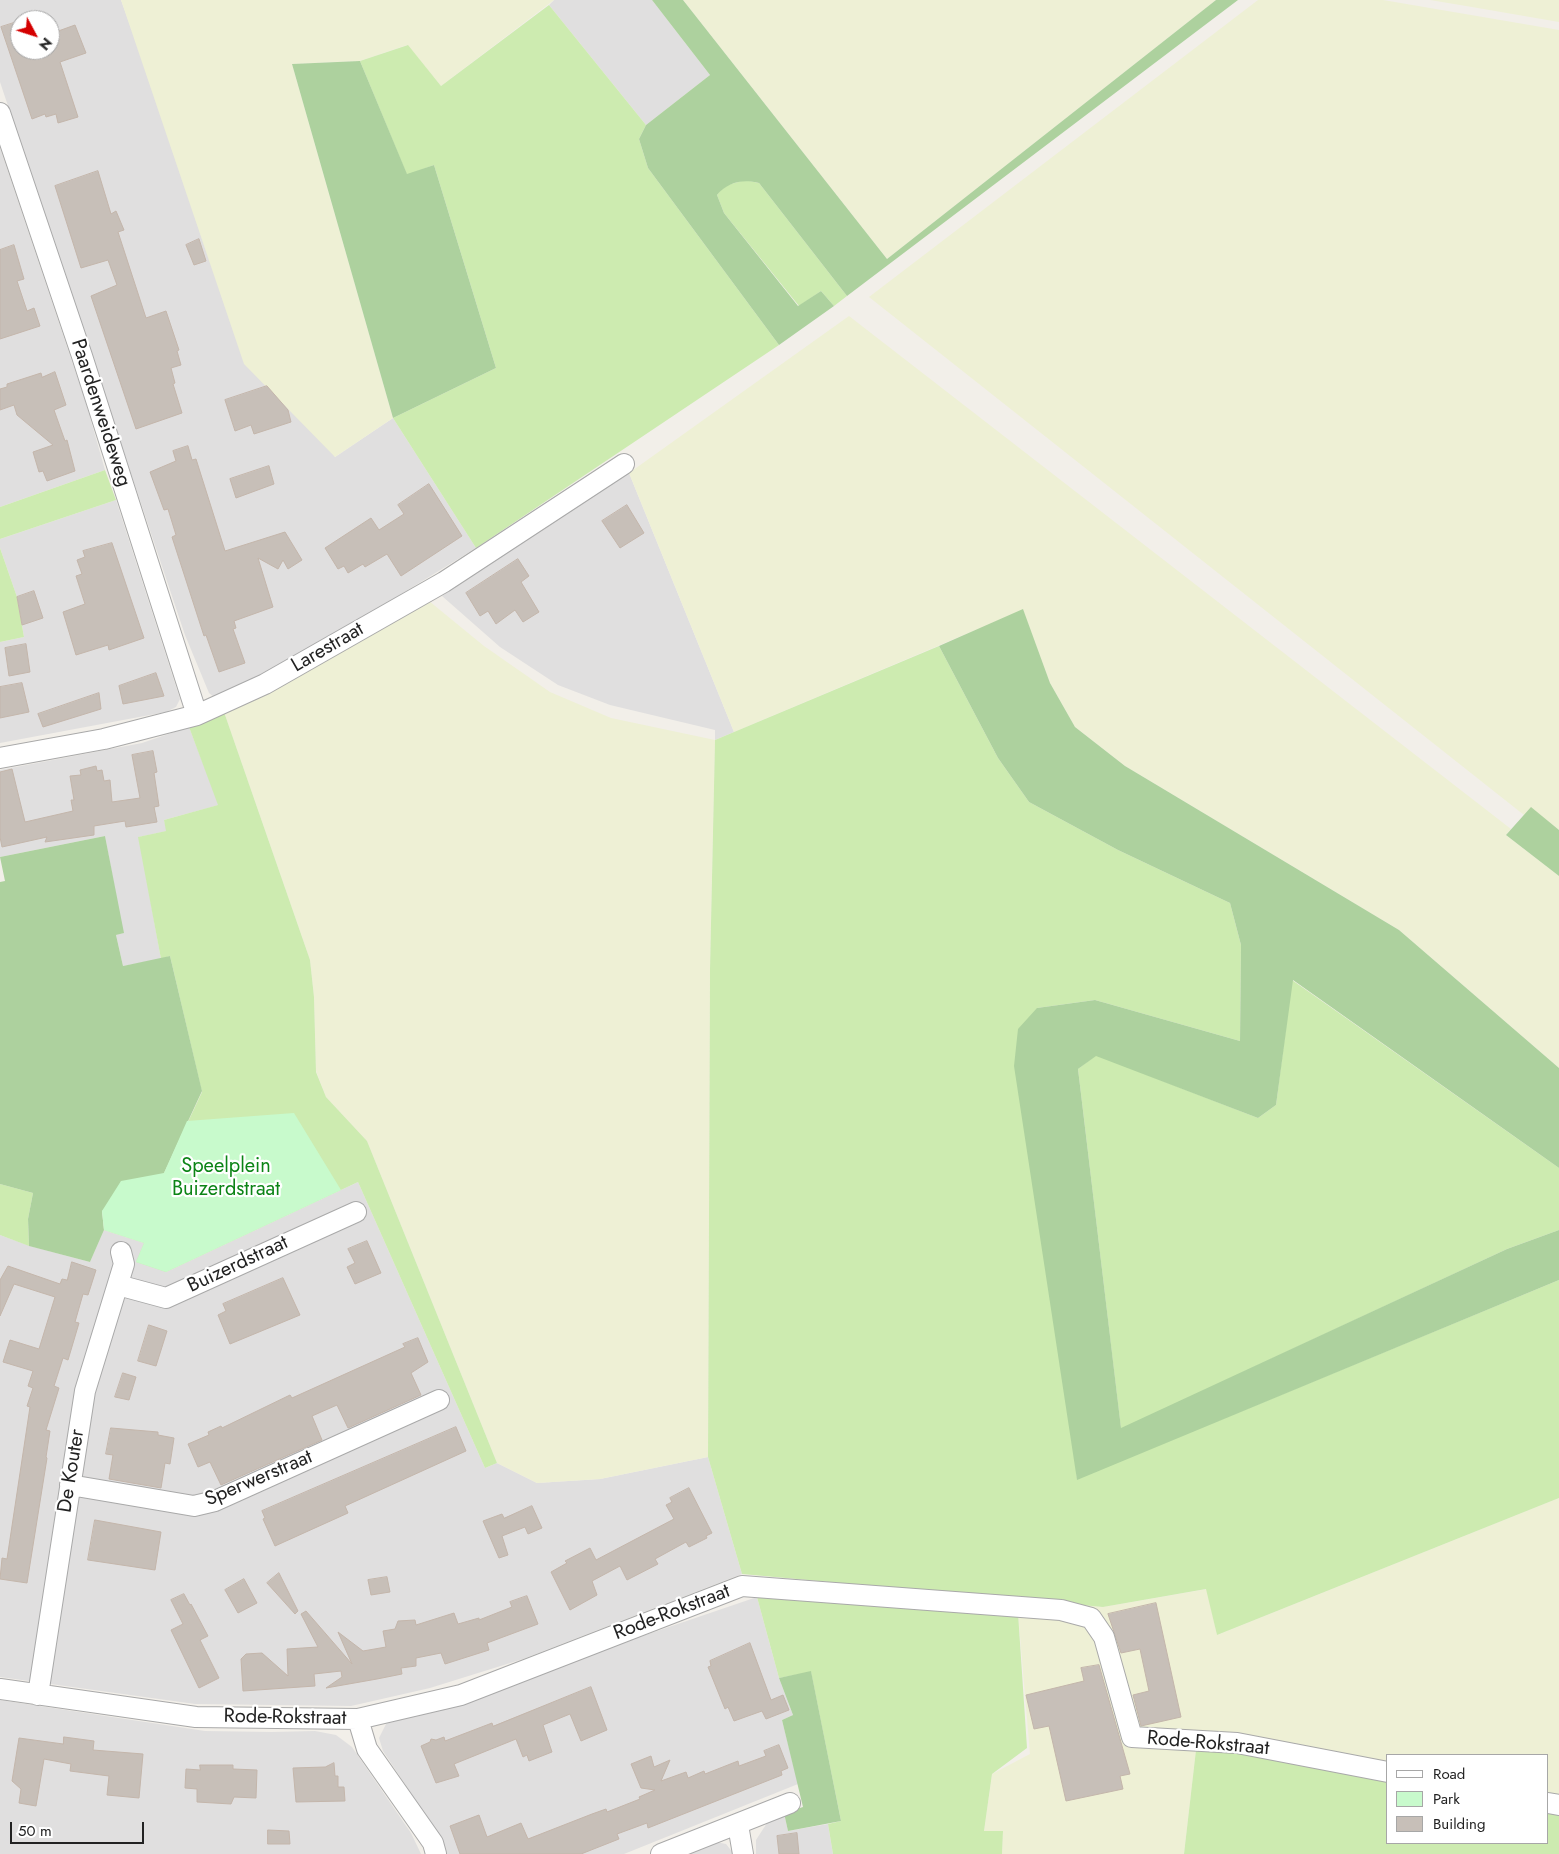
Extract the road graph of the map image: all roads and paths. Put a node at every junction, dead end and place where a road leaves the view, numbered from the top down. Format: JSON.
{"nodes":[{"id":1,"x":0,"y":113,"type":"edge"},
{"id":2,"x":624,"y":464,"type":"dead end"},
{"id":3,"x":197,"y":714,"type":"junction"},
{"id":4,"x":0,"y":758,"type":"edge"},
{"id":5,"x":356,"y":1212,"type":"dead end"},
{"id":6,"x":121,"y":1252,"type":"dead end"},
{"id":7,"x":118,"y":1285,"type":"junction"},
{"id":8,"x":439,"y":1400,"type":"dead end"},
{"id":9,"x":70,"y":1485,"type":"junction"},
{"id":10,"x":0,"y":1688,"type":"edge"},
{"id":11,"x":38,"y":1695,"type":"junction"},
{"id":12,"x":358,"y":1719,"type":"junction"},
{"id":13,"x":1386,"y":1772,"type":"edge"},
{"id":14,"x":790,"y":1803,"type":"dead end"},
{"id":15,"x":738,"y":1825,"type":"junction"},
{"id":16,"x":436,"y":1854,"type":"edge"},
{"id":17,"x":661,"y":1854,"type":"edge"},
{"id":18,"x":743,"y":1854,"type":"edge"}],
"edges":[{"from":1,"to":3,"type":"street","name":"Paardenweideweg"},
{"from":2,"to":3,"type":"street","name":"Larestraat"},
{"from":3,"to":4,"type":"street","name":"Larestraat"},
{"from":5,"to":7,"type":"street","name":"Buizerdstraat"},
{"from":6,"to":7,"type":"street","name":"De Kouter"},
{"from":7,"to":9,"type":"street","name":"De Kouter"},
{"from":8,"to":9,"type":"street","name":"Sperwerstraat"},
{"from":9,"to":11,"type":"street","name":"De Kouter"},
{"from":10,"to":11,"type":"street","name":"Rode-Rokstraat"},
{"from":11,"to":12,"type":"street","name":"Rode-Rokstraat"},
{"from":12,"to":13,"type":"street","name":"Rode-Rokstraat"},
{"from":12,"to":16,"type":"street"},
{"from":14,"to":15,"type":"street"},
{"from":15,"to":17,"type":"street"},
{"from":15,"to":18,"type":"street"}]}
